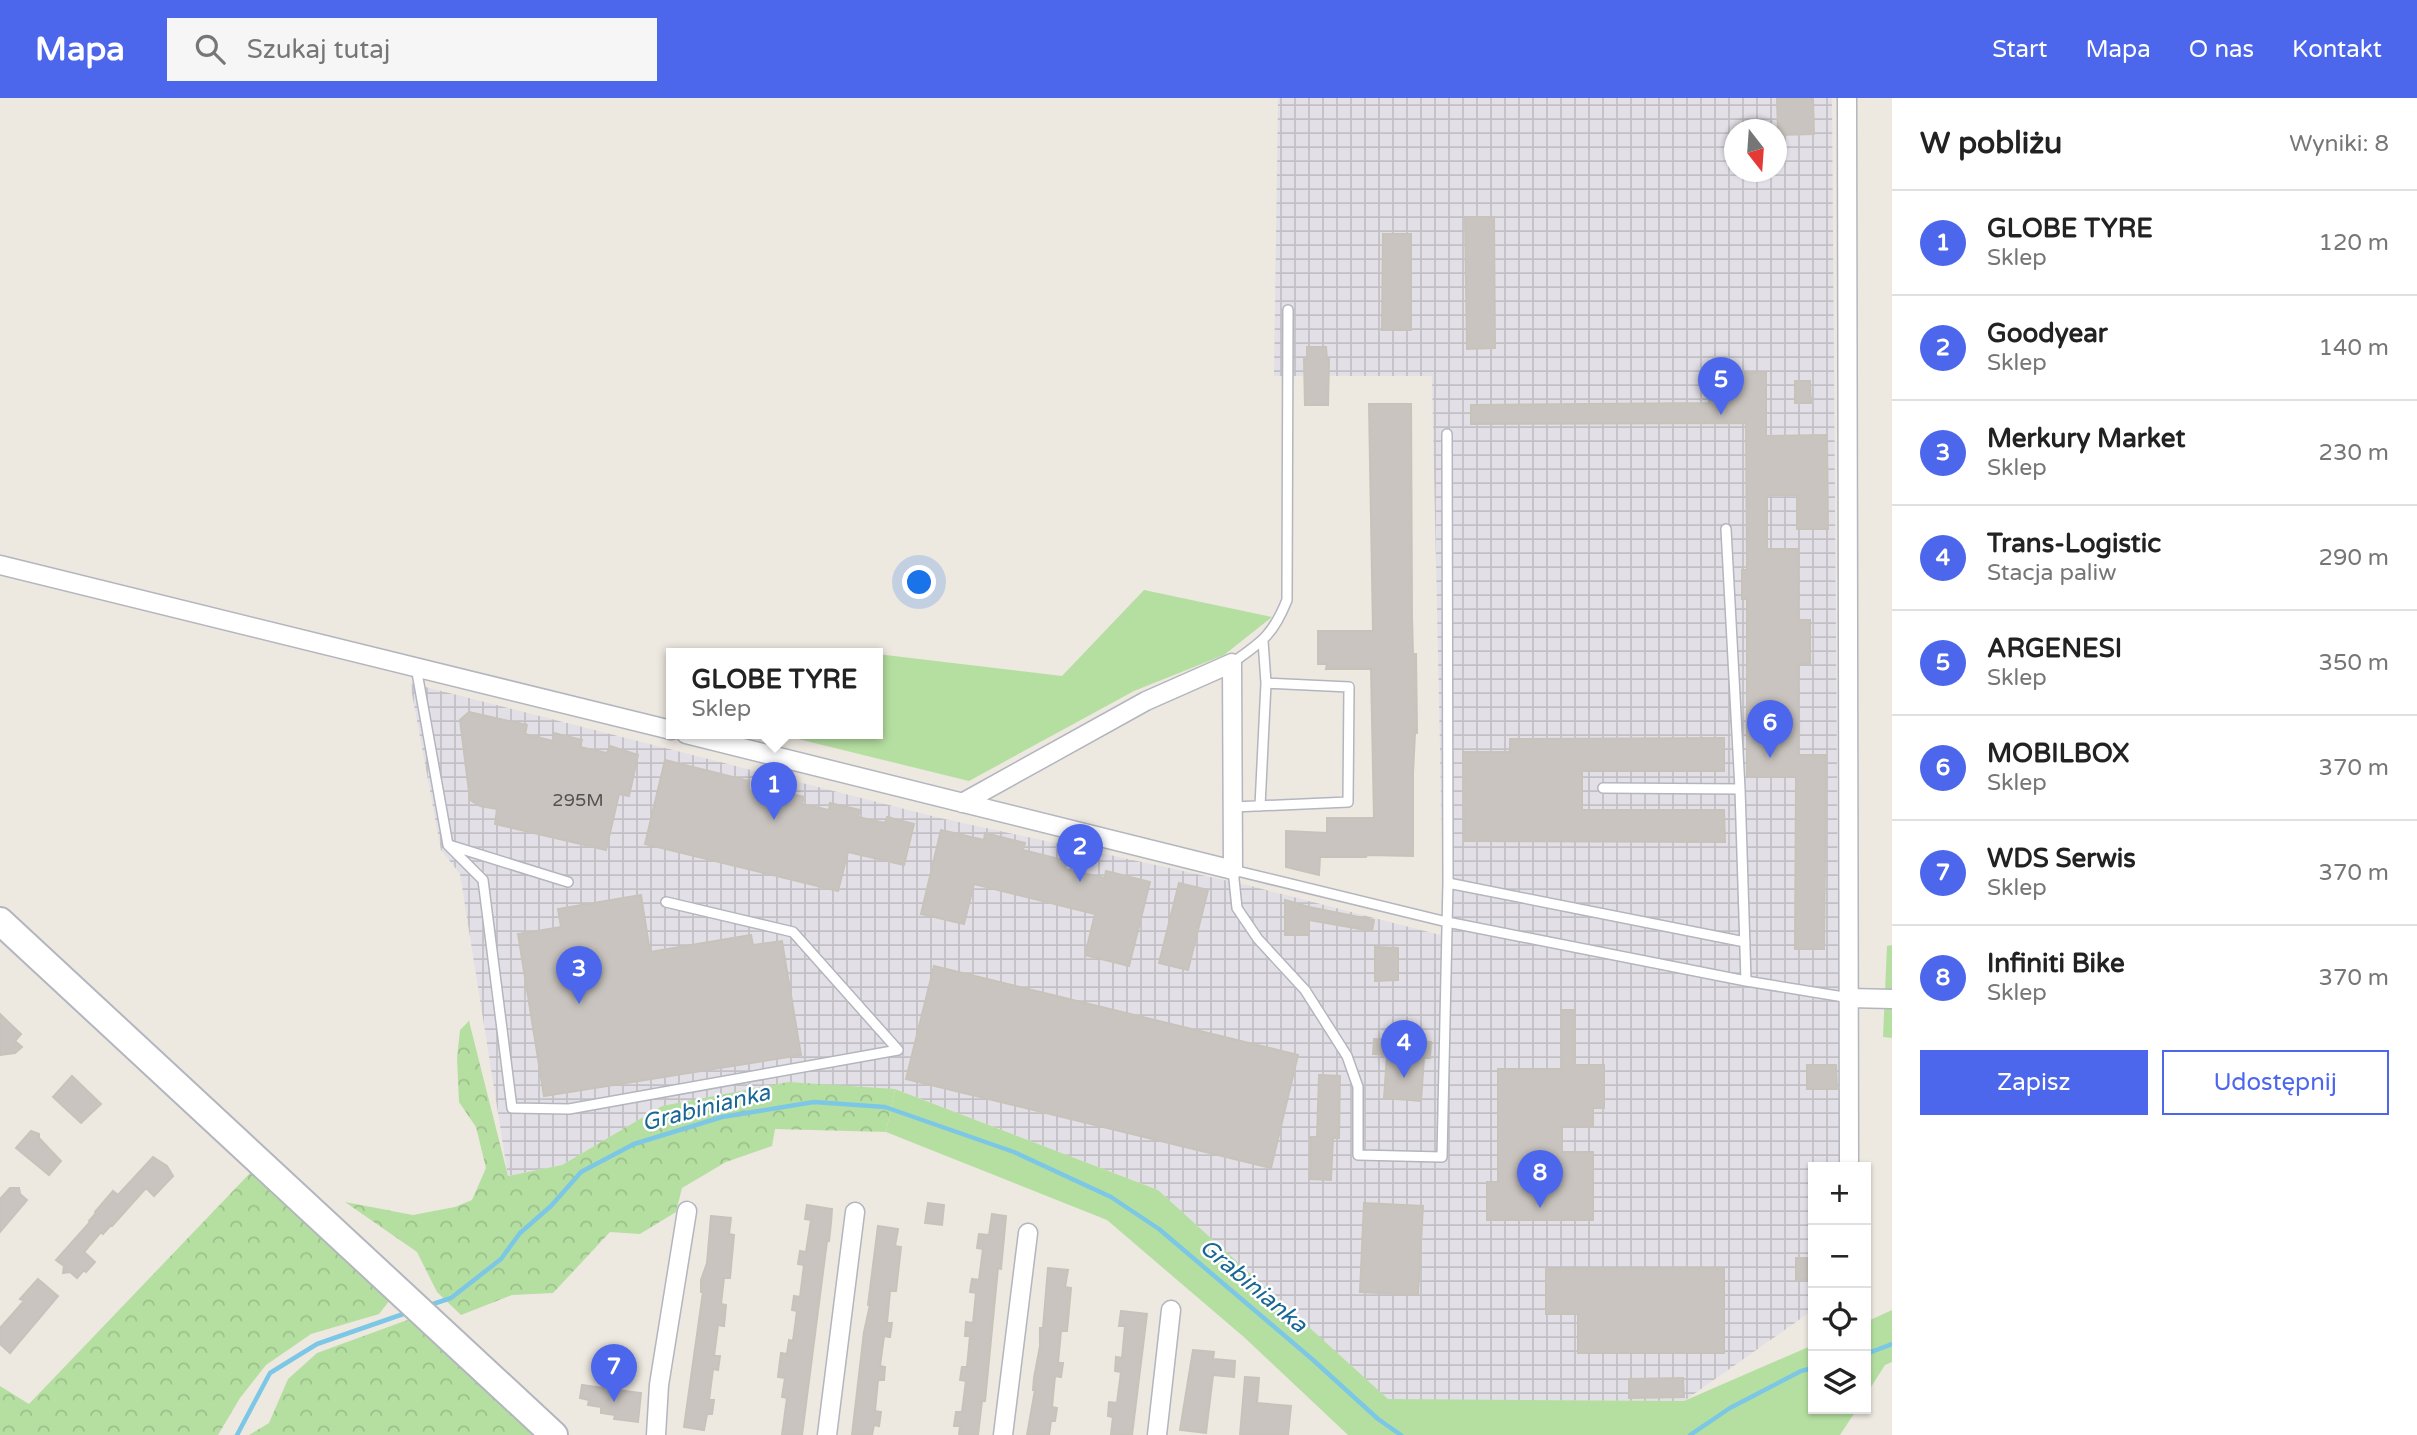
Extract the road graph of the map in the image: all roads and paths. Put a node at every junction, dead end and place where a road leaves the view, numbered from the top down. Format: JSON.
{"nodes":[{"id":1,"x":1847,"y":98,"type":"edge"},
{"id":2,"x":1288,"y":310,"type":"dead end"},
{"id":3,"x":1447,"y":434,"type":"dead end"},
{"id":4,"x":1726,"y":529,"type":"dead end"},
{"id":5,"x":0,"y":565,"type":"edge"},
{"id":6,"x":1263,"y":641,"type":"junction"},
{"id":7,"x":1232,"y":663,"type":"junction"},
{"id":8,"x":416,"y":667,"type":"junction"},
{"id":9,"x":1266,"y":683,"type":"junction"},
{"id":10,"x":666,"y":729,"type":"edge"},
{"id":11,"x":706,"y":739,"type":"edge"},
{"id":12,"x":1603,"y":788,"type":"dead end"},
{"id":13,"x":1740,"y":789,"type":"junction"},
{"id":14,"x":962,"y":803,"type":"junction"},
{"id":15,"x":1260,"y":806,"type":"junction"},
{"id":16,"x":1234,"y":807,"type":"junction"},
{"id":17,"x":448,"y":845,"type":"junction"},
{"id":18,"x":1233,"y":870,"type":"junction"},
{"id":19,"x":568,"y":882,"type":"dead end"},
{"id":20,"x":1448,"y":883,"type":"junction"},
{"id":21,"x":666,"y":902,"type":"dead end"},
{"id":22,"x":0,"y":922,"type":"edge"},
{"id":23,"x":1447,"y":922,"type":"junction"},
{"id":24,"x":1745,"y":942,"type":"junction"},
{"id":25,"x":1746,"y":981,"type":"junction"},
{"id":26,"x":1850,"y":998,"type":"junction"},
{"id":27,"x":1892,"y":999,"type":"edge"},
{"id":28,"x":1849,"y":1162,"type":"edge"},
{"id":29,"x":687,"y":1211,"type":"dead end"},
{"id":30,"x":855,"y":1212,"type":"dead end"},
{"id":31,"x":1028,"y":1233,"type":"dead end"},
{"id":32,"x":1171,"y":1310,"type":"dead end"},
{"id":33,"x":554,"y":1435,"type":"edge"},
{"id":34,"x":656,"y":1435,"type":"edge"},
{"id":35,"x":827,"y":1435,"type":"edge"},
{"id":36,"x":1003,"y":1435,"type":"edge"},
{"id":37,"x":1157,"y":1435,"type":"edge"}],
"edges":[{"from":1,"to":26,"type":"street"},
{"from":2,"to":6,"type":"lane"},
{"from":3,"to":20,"type":"lane"},
{"from":4,"to":13,"type":"lane"},
{"from":5,"to":8,"type":"street"},
{"from":6,"to":7,"type":"lane"},
{"from":6,"to":9,"type":"lane"},
{"from":7,"to":14,"type":"street"},
{"from":7,"to":16,"type":"street"},
{"from":8,"to":10,"type":"street"},
{"from":8,"to":17,"type":"lane"},
{"from":9,"to":15,"type":"lane"},
{"from":9,"to":15,"type":"lane"},
{"from":11,"to":14,"type":"street"},
{"from":12,"to":13,"type":"lane"},
{"from":13,"to":24,"type":"lane"},
{"from":14,"to":18,"type":"street"},
{"from":15,"to":16,"type":"lane"},
{"from":16,"to":18,"type":"street"},
{"from":17,"to":19,"type":"lane"},
{"from":17,"to":21,"type":"lane"},
{"from":18,"to":23,"type":"lane"},
{"from":18,"to":23,"type":"lane"},
{"from":20,"to":23,"type":"lane"},
{"from":20,"to":24,"type":"lane"},
{"from":22,"to":33,"type":"street"},
{"from":23,"to":25,"type":"lane"},
{"from":24,"to":25,"type":"lane"},
{"from":25,"to":26,"type":"lane"},
{"from":26,"to":27,"type":"street"},
{"from":26,"to":28,"type":"street"},
{"from":29,"to":34,"type":"street"},
{"from":30,"to":35,"type":"street"},
{"from":31,"to":36,"type":"street"},
{"from":32,"to":37,"type":"street"}]}
